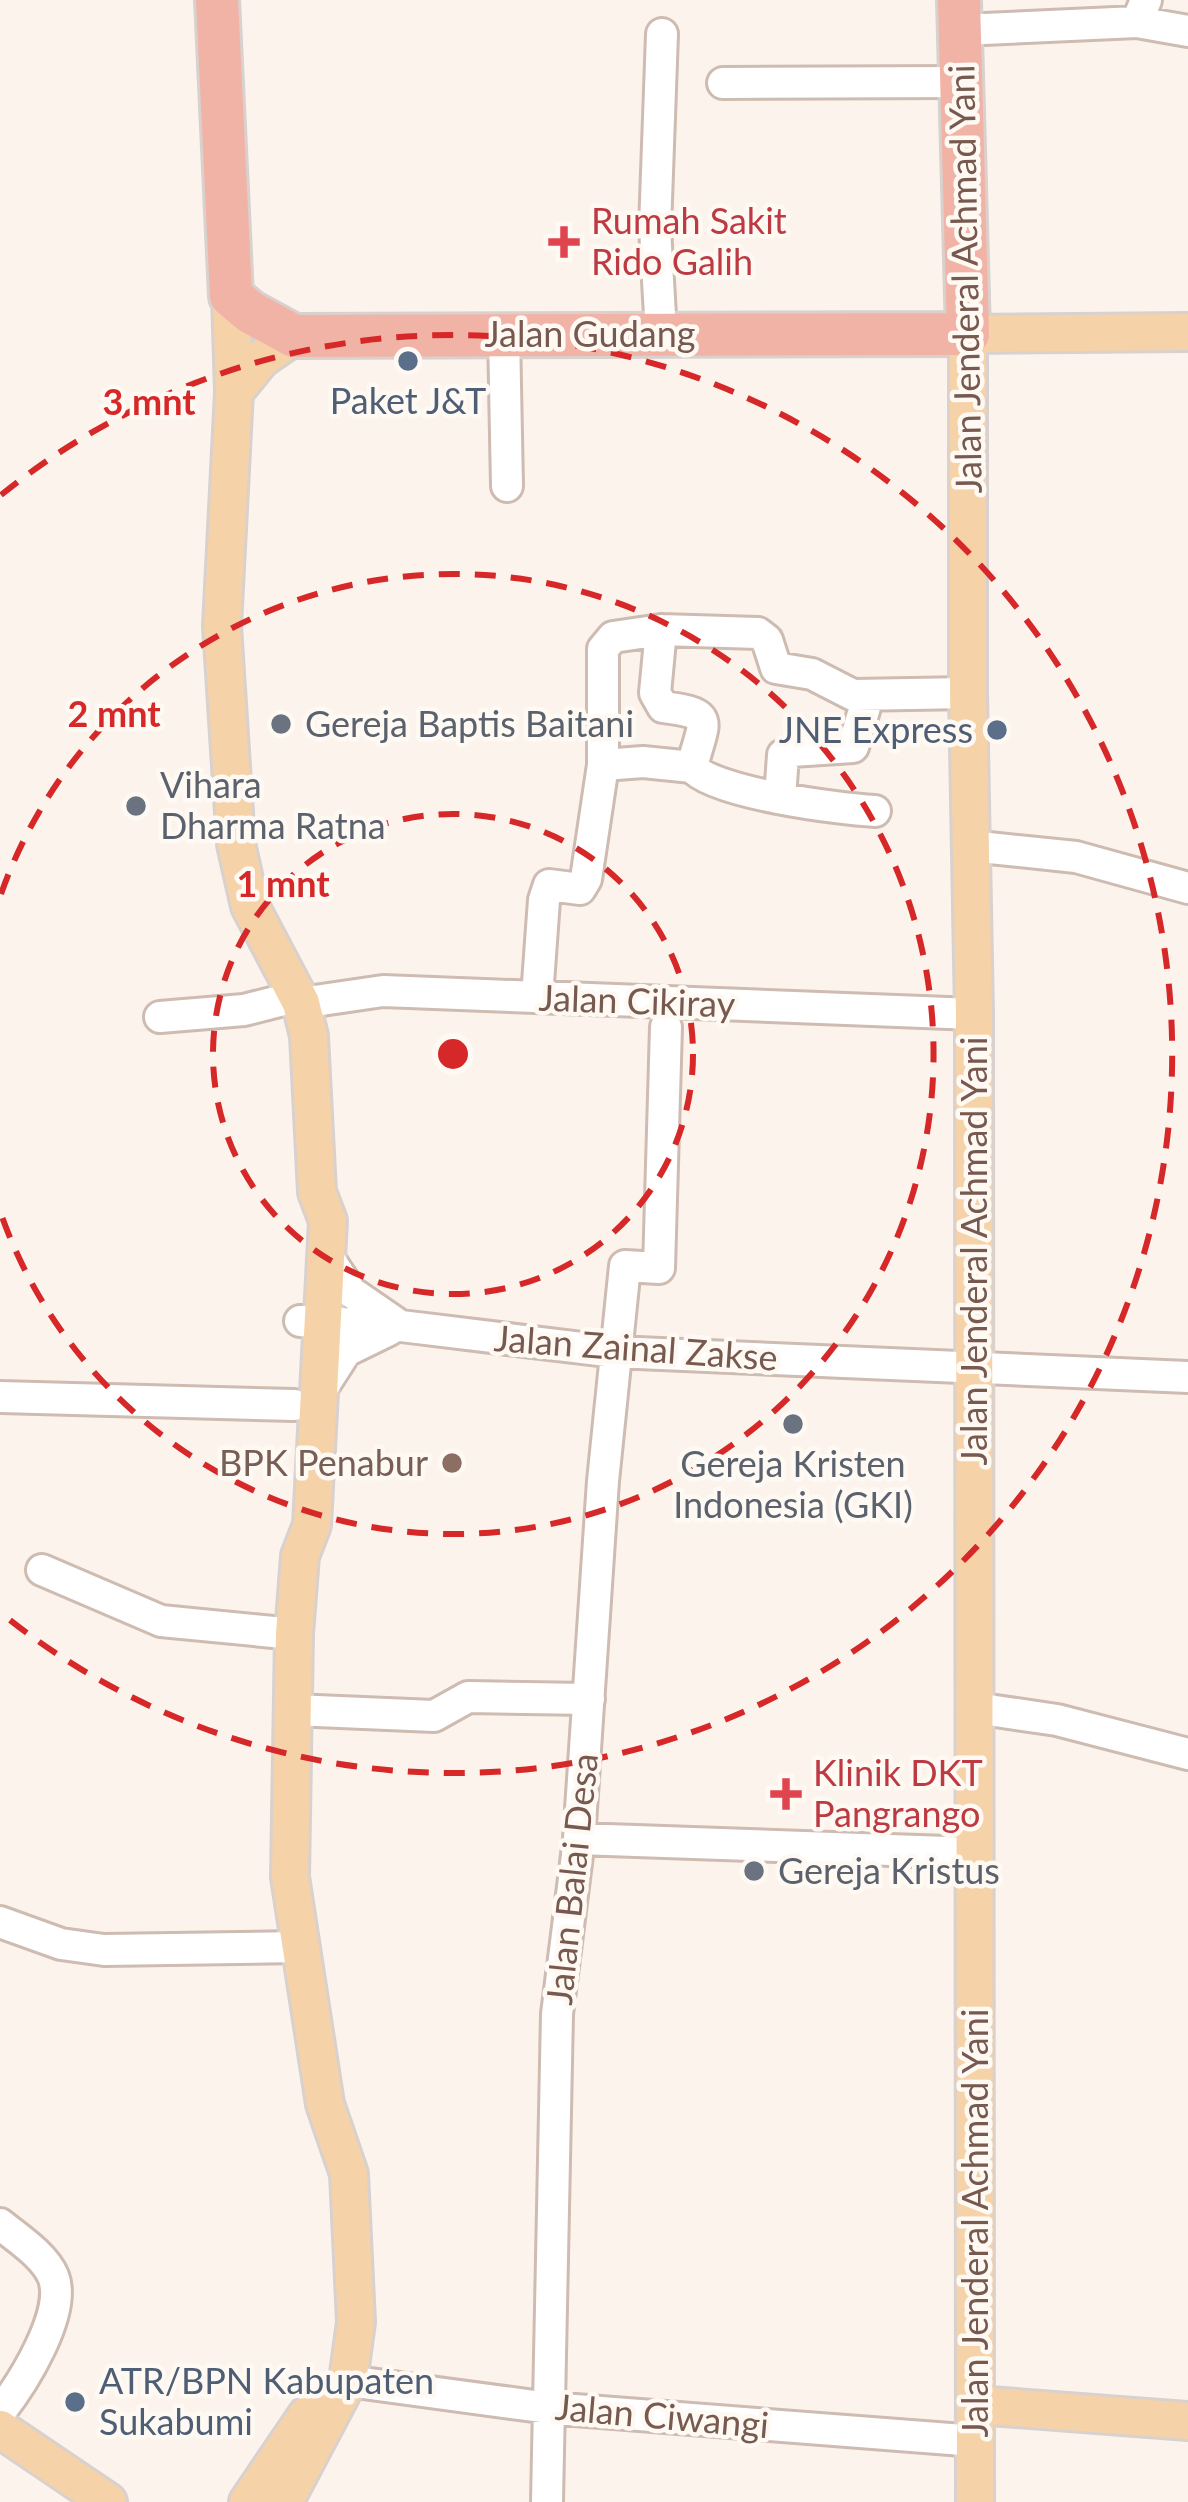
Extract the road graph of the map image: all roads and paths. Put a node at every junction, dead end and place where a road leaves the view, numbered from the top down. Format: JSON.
{"nodes":[{"id":1,"x":218,"y":0,"type":"edge"},
{"id":2,"x":1142,"y":11,"type":"edge"},
{"id":3,"x":960,"y":15,"type":"edge"},
{"id":4,"x":1188,"y":31,"type":"edge"},
{"id":5,"x":662,"y":34,"type":"dead end"},
{"id":6,"x":961,"y":82,"type":"junction"},
{"id":7,"x":723,"y":83,"type":"dead end"},
{"id":8,"x":231,"y":296,"type":"junction"},
{"id":9,"x":1188,"y":332,"type":"edge"},
{"id":10,"x":661,"y":333,"type":"junction"},
{"id":11,"x":504,"y":334,"type":"junction"},
{"id":12,"x":968,"y":334,"type":"junction"},
{"id":13,"x":294,"y":336,"type":"junction"},
{"id":14,"x":234,"y":392,"type":"junction"},
{"id":15,"x":507,"y":486,"type":"dead end"},
{"id":16,"x":661,"y":630,"type":"junction"},
{"id":17,"x":968,"y":693,"type":"junction"},
{"id":18,"x":868,"y":697,"type":"junction"},
{"id":19,"x":603,"y":765,"type":"junction"},
{"id":20,"x":692,"y":767,"type":"junction"},
{"id":21,"x":780,"y":798,"type":"junction"},
{"id":22,"x":875,"y":811,"type":"dead end"},
{"id":23,"x":970,"y":846,"type":"junction"},
{"id":24,"x":1188,"y":888,"type":"edge"},
{"id":25,"x":537,"y":997,"type":"junction"},
{"id":26,"x":300,"y":1000,"type":"junction"},
{"id":27,"x":974,"y":1014,"type":"junction"},
{"id":28,"x":160,"y":1017,"type":"dead end"},
{"id":29,"x":666,"y":1027,"type":"dead end"},
{"id":30,"x":317,"y":1192,"type":"junction"},
{"id":31,"x":327,"y":1256,"type":"junction"},
{"id":32,"x":311,"y":1323,"type":"junction"},
{"id":33,"x":400,"y":1326,"type":"junction"},
{"id":34,"x":615,"y":1352,"type":"junction"},
{"id":35,"x":972,"y":1368,"type":"junction"},
{"id":36,"x":1188,"y":1377,"type":"edge"},
{"id":37,"x":0,"y":1397,"type":"edge"},
{"id":38,"x":306,"y":1400,"type":"junction"},
{"id":39,"x":43,"y":1570,"type":"dead end"},
{"id":40,"x":294,"y":1634,"type":"junction"},
{"id":41,"x":589,"y":1699,"type":"junction"},
{"id":42,"x":975,"y":1708,"type":"junction"},
{"id":43,"x":293,"y":1711,"type":"junction"},
{"id":44,"x":1188,"y":1754,"type":"edge"},
{"id":45,"x":579,"y":1838,"type":"junction"},
{"id":46,"x":975,"y":1853,"type":"junction"},
{"id":47,"x":0,"y":1922,"type":"edge"},
{"id":48,"x":298,"y":1947,"type":"junction"},
{"id":49,"x":335,"y":2141,"type":"junction"},
{"id":50,"x":0,"y":2224,"type":"edge"},
{"id":51,"x":348,"y":2381,"type":"junction"},
{"id":52,"x":549,"y":2408,"type":"junction"},
{"id":53,"x":0,"y":2412,"type":"edge"},
{"id":54,"x":1188,"y":2421,"type":"edge"},
{"id":55,"x":976,"y":2423,"type":"junction"},
{"id":56,"x":0,"y":2429,"type":"edge"},
{"id":57,"x":109,"y":2502,"type":"edge"},
{"id":58,"x":248,"y":2502,"type":"edge"},
{"id":59,"x":284,"y":2502,"type":"edge"},
{"id":60,"x":547,"y":2502,"type":"edge"},
{"id":61,"x":976,"y":2502,"type":"edge"}],
"edges":[{"from":1,"to":8,"type":"highway"},
{"from":2,"to":3,"type":"street"},
{"from":2,"to":4,"type":"street"},
{"from":3,"to":6,"type":"highway","name":"Jalan Jenderal Achmad Yani"},
{"from":5,"to":10,"type":"street"},
{"from":6,"to":7,"type":"street"},
{"from":6,"to":12,"type":"highway","name":"Jalan Jenderal Achmad Yani"},
{"from":8,"to":13,"type":"highway"},
{"from":8,"to":14,"type":"main road"},
{"from":9,"to":12,"type":"main road"},
{"from":10,"to":11,"type":"highway","name":"Jalan Gudang"},
{"from":10,"to":12,"type":"highway","name":"Jalan Gudang"},
{"from":11,"to":13,"type":"highway","name":"Jalan Gudang"},
{"from":11,"to":15,"type":"street"},
{"from":12,"to":17,"type":"main road","name":"Jalan Jenderal Achmad Yani"},
{"from":13,"to":14,"type":"main road"},
{"from":14,"to":26,"type":"main road"},
{"from":16,"to":18,"type":"street"},
{"from":16,"to":19,"type":"street"},
{"from":16,"to":20,"type":"street"},
{"from":17,"to":18,"type":"street"},
{"from":17,"to":23,"type":"main road","name":"Jalan Jenderal Achmad Yani"},
{"from":18,"to":21,"type":"street"},
{"from":19,"to":20,"type":"street"},
{"from":19,"to":25,"type":"street"},
{"from":20,"to":21,"type":"street"},
{"from":21,"to":22,"type":"street"},
{"from":23,"to":24,"type":"street"},
{"from":23,"to":27,"type":"main road","name":"Jalan Jenderal Achmad Yani"},
{"from":25,"to":26,"type":"street","name":"Jalan Cikiray"},
{"from":25,"to":27,"type":"street","name":"Jalan Cikiray"},
{"from":26,"to":28,"type":"street","name":"Jalan Cikiray"},
{"from":26,"to":30,"type":"main road"},
{"from":27,"to":35,"type":"main road","name":"Jalan Jenderal Achmad Yani"},
{"from":29,"to":34,"type":"street","name":"Jalan Balai Desa"},
{"from":30,"to":31,"type":"main road"},
{"from":30,"to":32,"type":"main road"},
{"from":31,"to":32,"type":"main road"},
{"from":31,"to":33,"type":"street"},
{"from":32,"to":33,"type":"street","name":"Jalan Zainal Zakse"},
{"from":32,"to":38,"type":"main road"},
{"from":33,"to":34,"type":"street","name":"Jalan Zainal Zakse"},
{"from":33,"to":38,"type":"street"},
{"from":34,"to":35,"type":"street","name":"Jalan Zainal Zakse"},
{"from":34,"to":41,"type":"street","name":"Jalan Balai Desa"},
{"from":35,"to":36,"type":"street","name":"Jalan Zainal Zakse"},
{"from":35,"to":42,"type":"main road","name":"Jalan Jenderal Achmad Yani"},
{"from":37,"to":38,"type":"street"},
{"from":38,"to":40,"type":"main road"},
{"from":39,"to":40,"type":"street"},
{"from":40,"to":43,"type":"main road"},
{"from":41,"to":43,"type":"street"},
{"from":41,"to":45,"type":"street","name":"Jalan Balai Desa"},
{"from":42,"to":44,"type":"street"},
{"from":42,"to":46,"type":"main road","name":"Jalan Jenderal Achmad Yani"},
{"from":43,"to":48,"type":"main road"},
{"from":45,"to":46,"type":"street"},
{"from":45,"to":52,"type":"street","name":"Jalan Balai Desa"},
{"from":46,"to":55,"type":"main road","name":"Jalan Jenderal Achmad Yani"},
{"from":47,"to":48,"type":"street"},
{"from":48,"to":49,"type":"main road"},
{"from":49,"to":51,"type":"main road"},
{"from":49,"to":58,"type":"main road"},
{"from":50,"to":53,"type":"street"},
{"from":51,"to":52,"type":"street","name":"Jalan Ciwangi"},
{"from":51,"to":59,"type":"main road"},
{"from":52,"to":55,"type":"street","name":"Jalan Ciwangi"},
{"from":52,"to":60,"type":"street","name":"Jalan Balai Desa"},
{"from":54,"to":55,"type":"main road"},
{"from":55,"to":61,"type":"main road","name":"Jalan Jenderal Achmad Yani"},
{"from":56,"to":57,"type":"main road"}]}
